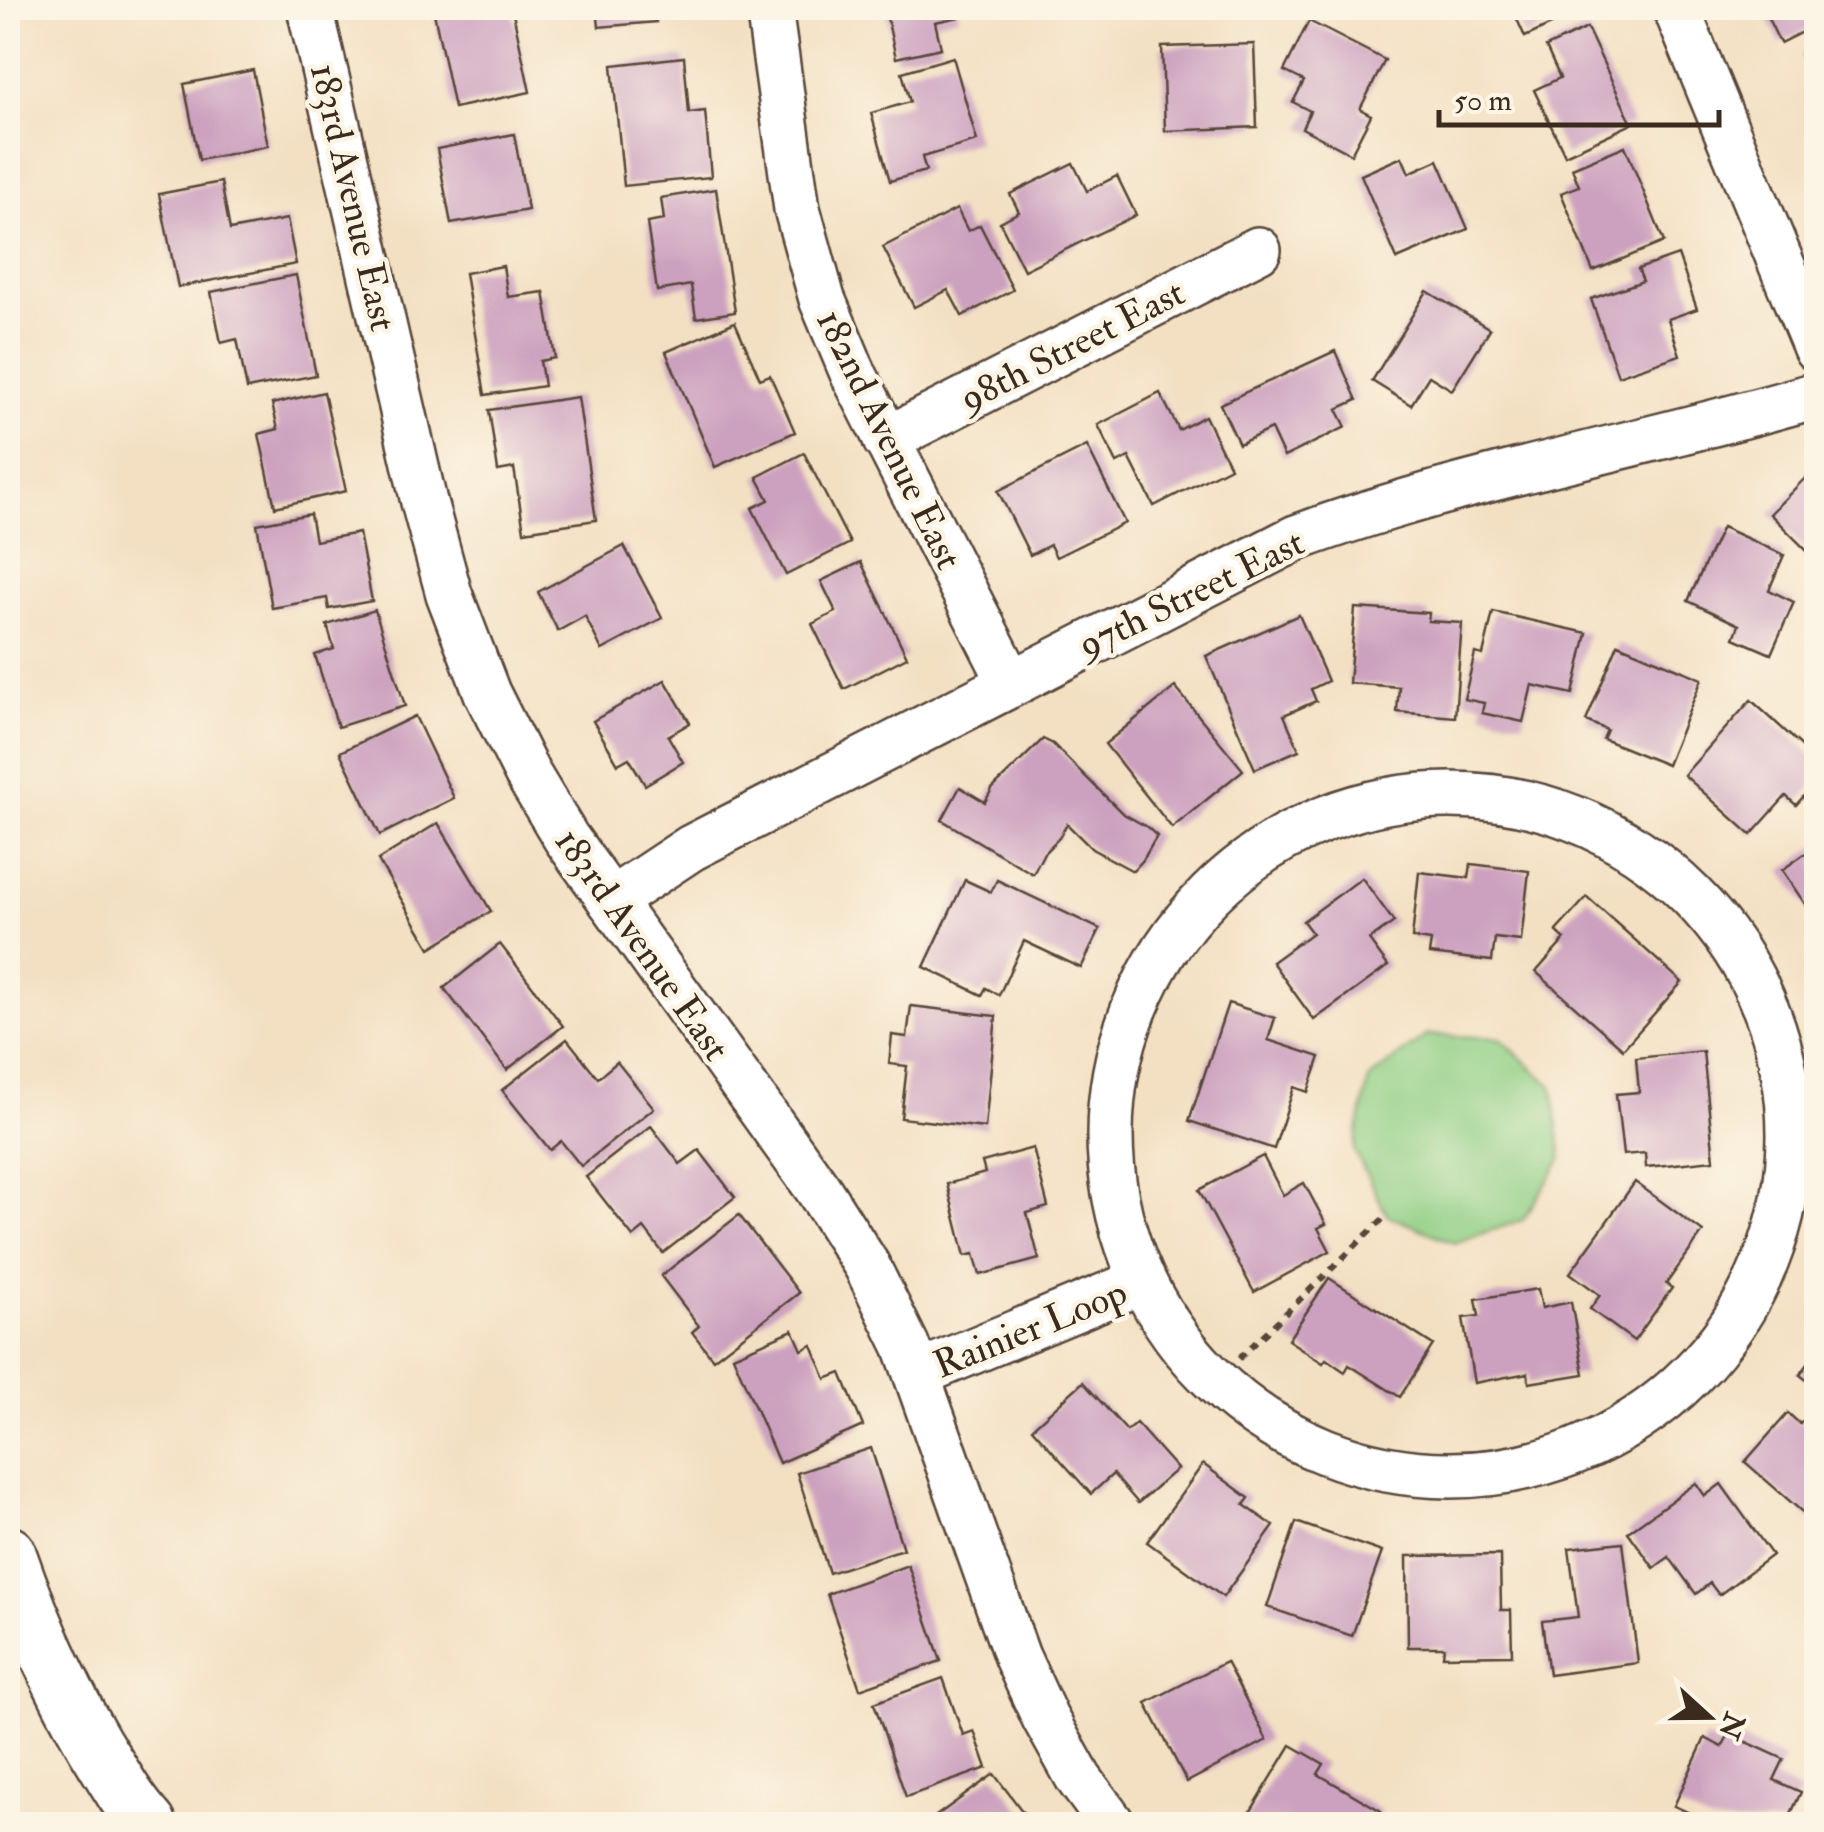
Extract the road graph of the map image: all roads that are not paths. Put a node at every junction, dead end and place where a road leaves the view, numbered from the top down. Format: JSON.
{"nodes":[{"id":1,"x":310,"y":8,"type":"edge"},
{"id":2,"x":769,"y":8,"type":"edge"},
{"id":3,"x":1676,"y":8,"type":"edge"},
{"id":4,"x":1258,"y":250,"type":"dead end"},
{"id":5,"x":1816,"y":348,"type":"edge"},
{"id":6,"x":1816,"y":395,"type":"edge"},
{"id":7,"x":886,"y":440,"type":"junction"},
{"id":8,"x":1011,"y":683,"type":"junction"},
{"id":9,"x":611,"y":902,"type":"junction"},
{"id":10,"x":1142,"y":1281,"type":"junction"},
{"id":11,"x":917,"y":1374,"type":"junction"},
{"id":12,"x":8,"y":1554,"type":"edge"},
{"id":13,"x":148,"y":1824,"type":"edge"},
{"id":14,"x":1112,"y":1824,"type":"edge"}],
"edges":[{"from":1,"to":9,"type":"street","name":"183rd Avenue East"},
{"from":2,"to":7,"type":"street","name":"182nd Avenue East"},
{"from":3,"to":5,"type":"street"},
{"from":4,"to":7,"type":"street","name":"98th Street East"},
{"from":6,"to":8,"type":"street","name":"97th Street East"},
{"from":7,"to":8,"type":"street","name":"182nd Avenue East"},
{"from":8,"to":9,"type":"street","name":"97th Street East"},
{"from":9,"to":11,"type":"street","name":"183rd Avenue East"},
{"from":10,"to":10,"type":"street"},
{"from":10,"to":11,"type":"street","name":"Rainier Loop"},
{"from":11,"to":14,"type":"street","name":"183rd Avenue East"},
{"from":12,"to":13,"type":"street"}]}
